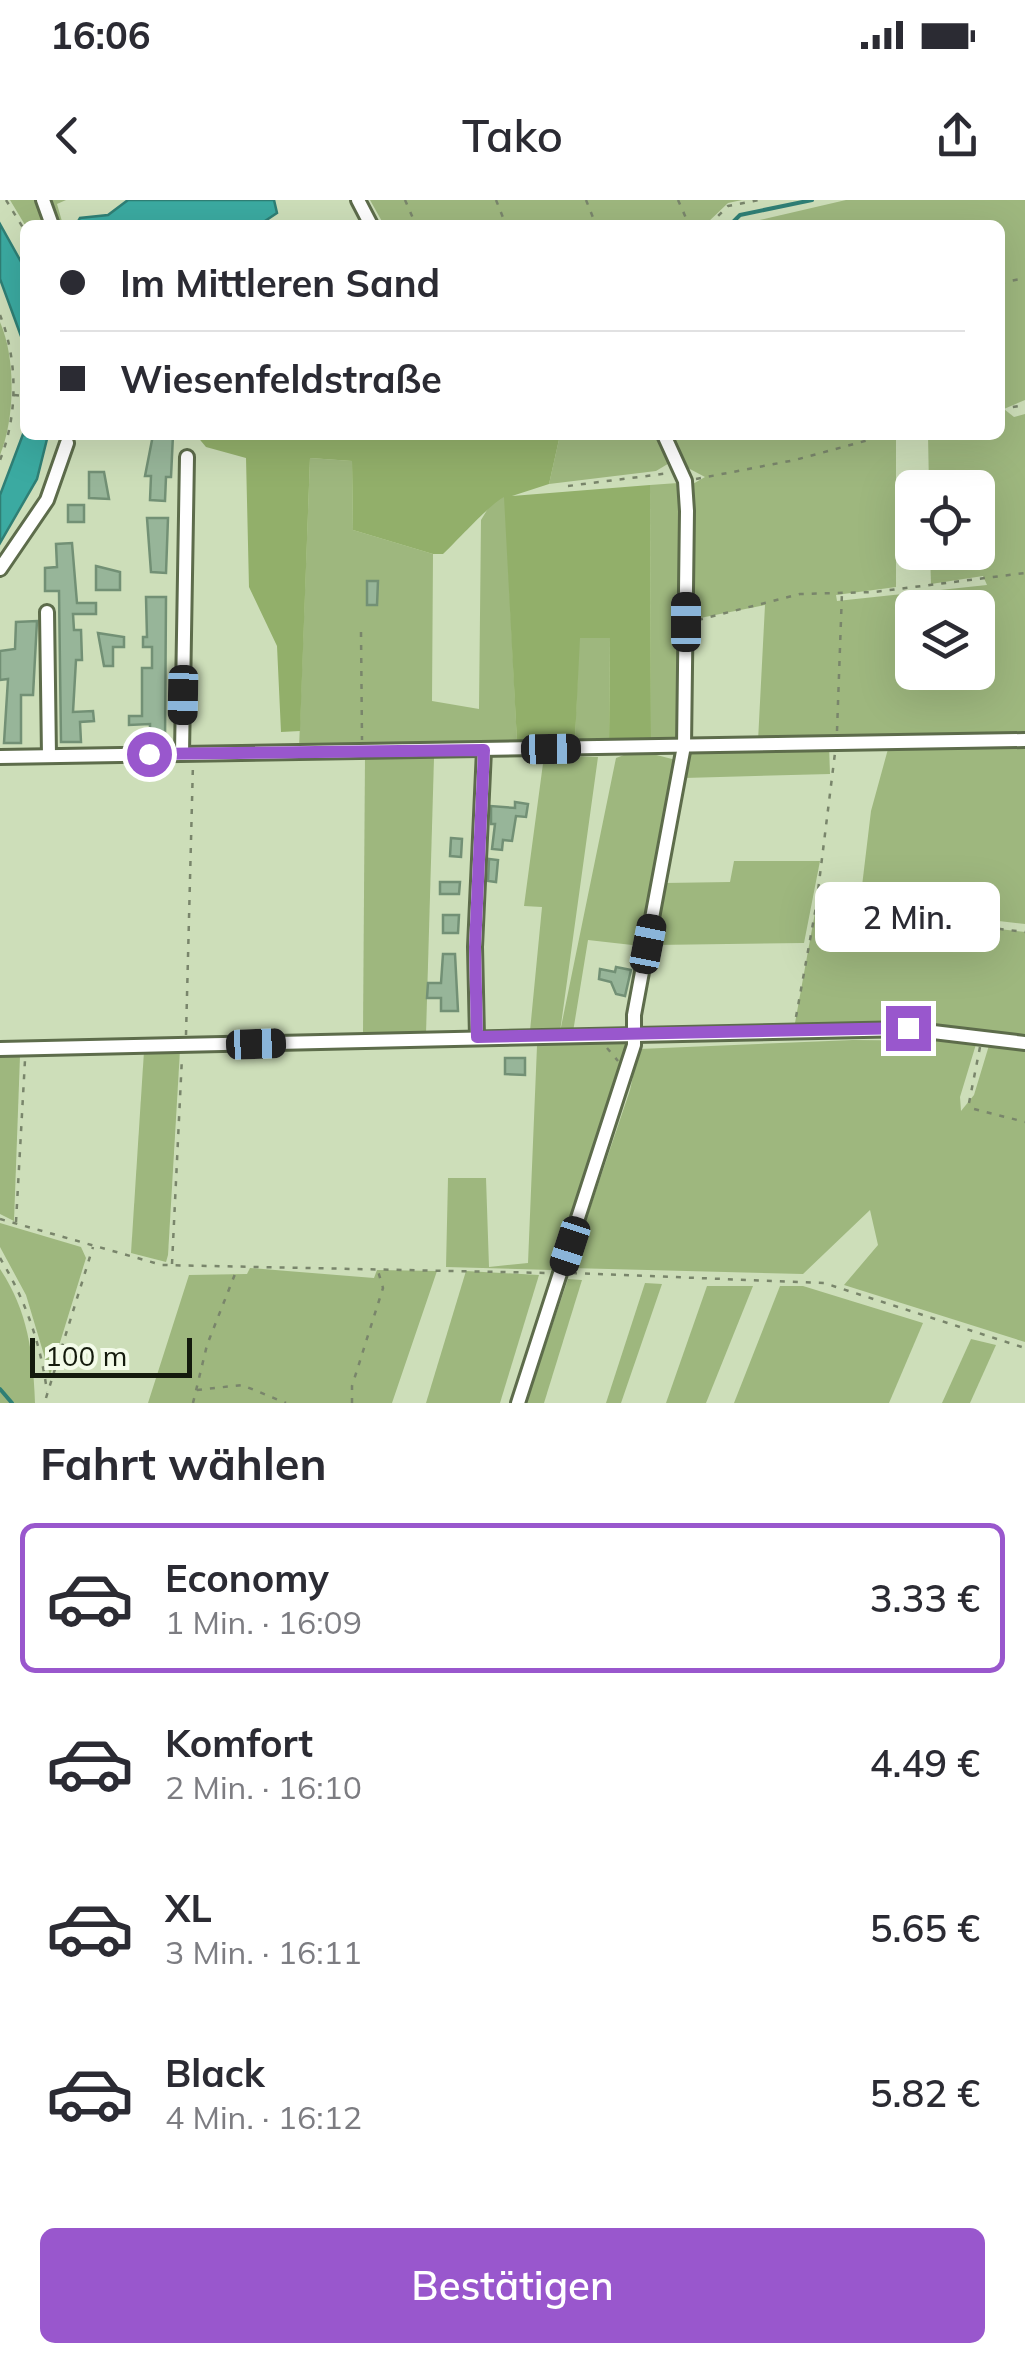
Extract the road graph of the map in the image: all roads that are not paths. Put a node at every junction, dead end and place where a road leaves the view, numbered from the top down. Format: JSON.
{"nodes":[{"id":1,"x":666,"y":440,"type":"edge"},
{"id":2,"x":68,"y":442,"type":"dead end"},
{"id":3,"x":187,"y":457,"type":"dead end"},
{"id":4,"x":0,"y":569,"type":"edge"},
{"id":5,"x":47,"y":612,"type":"dead end"},
{"id":6,"x":1025,"y":740,"type":"edge"},
{"id":7,"x":684,"y":746,"type":"junction"},
{"id":8,"x":484,"y":750,"type":"junction"},
{"id":9,"x":188,"y":754,"type":"junction"},
{"id":10,"x":49,"y":756,"type":"junction"},
{"id":11,"x":0,"y":757,"type":"edge"},
{"id":12,"x":632,"y":1036,"type":"junction"},
{"id":13,"x":477,"y":1037,"type":"junction"},
{"id":14,"x":1025,"y":1042,"type":"edge"},
{"id":15,"x":0,"y":1049,"type":"edge"},
{"id":16,"x":518,"y":1403,"type":"edge"}],
"edges":[{"from":1,"to":7,"type":"street"},
{"from":2,"to":4,"type":"street"},
{"from":3,"to":9,"type":"street"},
{"from":5,"to":10,"type":"street"},
{"from":6,"to":7,"type":"street"},
{"from":7,"to":8,"type":"street"},
{"from":7,"to":12,"type":"street"},
{"from":8,"to":9,"type":"street"},
{"from":8,"to":13,"type":"street"},
{"from":9,"to":10,"type":"street"},
{"from":10,"to":11,"type":"street"},
{"from":12,"to":13,"type":"street"},
{"from":12,"to":14,"type":"street"},
{"from":12,"to":16,"type":"street"},
{"from":13,"to":15,"type":"street"}]}
